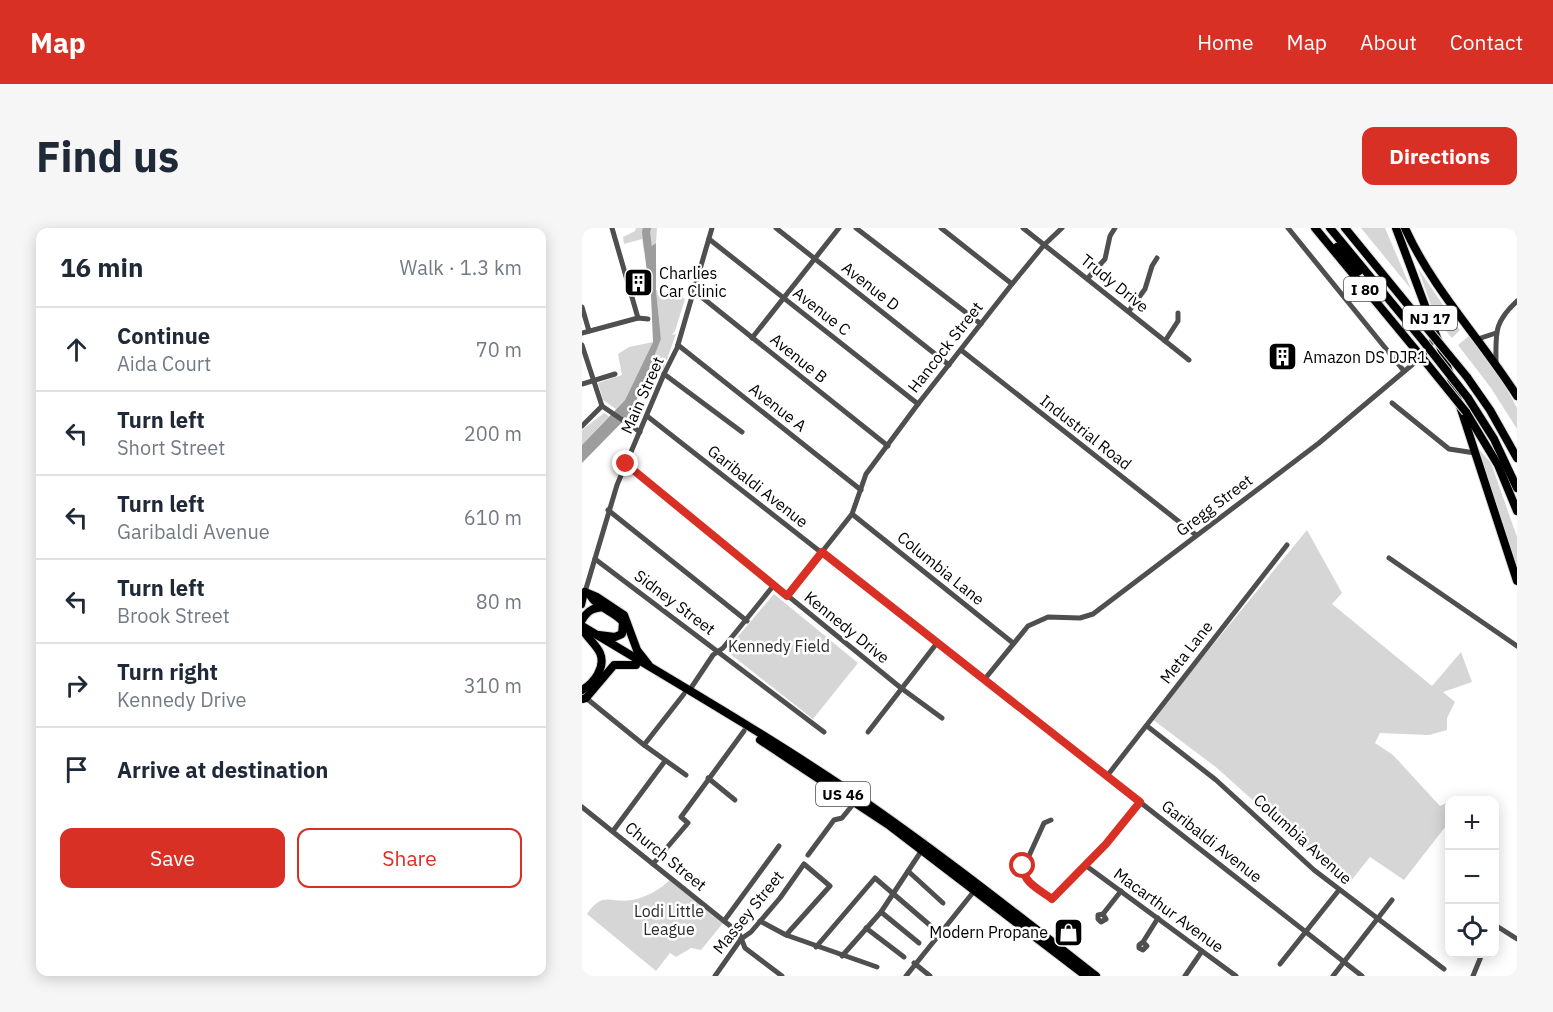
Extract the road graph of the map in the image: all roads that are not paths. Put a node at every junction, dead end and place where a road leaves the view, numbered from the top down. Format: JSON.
{"nodes":[{"id":1,"x":612,"y":228,"type":"edge"},
{"id":2,"x":712,"y":228,"type":"edge"},
{"id":3,"x":777,"y":228,"type":"edge"},
{"id":4,"x":839,"y":228,"type":"edge"},
{"id":5,"x":856,"y":228,"type":"edge"},
{"id":6,"x":941,"y":228,"type":"edge"},
{"id":7,"x":1023,"y":228,"type":"edge"},
{"id":8,"x":1062,"y":228,"type":"edge"},
{"id":9,"x":1115,"y":228,"type":"edge"},
{"id":10,"x":1288,"y":228,"type":"edge"},
{"id":11,"x":1315,"y":228,"type":"edge"},
{"id":12,"x":1320,"y":228,"type":"edge"},
{"id":13,"x":1330,"y":228,"type":"edge"},
{"id":14,"x":1345,"y":228,"type":"edge"},
{"id":15,"x":1396,"y":228,"type":"edge"},
{"id":16,"x":1408,"y":228,"type":"edge"},
{"id":17,"x":709,"y":239,"type":"junction"},
{"id":18,"x":1044,"y":245,"type":"junction"},
{"id":19,"x":815,"y":258,"type":"junction"},
{"id":20,"x":1157,"y":258,"type":"dead end"},
{"id":21,"x":1088,"y":278,"type":"junction"},
{"id":22,"x":1012,"y":284,"type":"junction"},
{"id":23,"x":1378,"y":287,"type":"junction"},
{"id":24,"x":694,"y":291,"type":"junction"},
{"id":25,"x":783,"y":298,"type":"junction"},
{"id":26,"x":1517,"y":301,"type":"edge"},
{"id":27,"x":582,"y":307,"type":"edge"},
{"id":28,"x":1129,"y":311,"type":"junction"},
{"id":29,"x":1178,"y":313,"type":"dead end"},
{"id":30,"x":638,"y":318,"type":"junction"},
{"id":31,"x":648,"y":319,"type":"dead end"},
{"id":32,"x":981,"y":324,"type":"junction"},
{"id":33,"x":1433,"y":329,"type":"junction"},
{"id":34,"x":585,"y":332,"type":"edge"},
{"id":35,"x":1496,"y":333,"type":"junction"},
{"id":36,"x":752,"y":338,"type":"junction"},
{"id":37,"x":1478,"y":339,"type":"junction"},
{"id":38,"x":1165,"y":341,"type":"junction"},
{"id":39,"x":582,"y":345,"type":"edge"},
{"id":40,"x":678,"y":345,"type":"junction"},
{"id":41,"x":961,"y":350,"type":"junction"},
{"id":42,"x":1419,"y":359,"type":"junction"},
{"id":43,"x":1189,"y":360,"type":"dead end"},
{"id":44,"x":1445,"y":362,"type":"junction"},
{"id":45,"x":1496,"y":364,"type":"junction"},
{"id":46,"x":949,"y":365,"type":"junction"},
{"id":47,"x":1404,"y":371,"type":"junction"},
{"id":48,"x":615,"y":374,"type":"dead end"},
{"id":49,"x":664,"y":374,"type":"junction"},
{"id":50,"x":592,"y":381,"type":"junction"},
{"id":51,"x":582,"y":384,"type":"edge"},
{"id":52,"x":1517,"y":396,"type":"edge"},
{"id":53,"x":1392,"y":403,"type":"dead end"},
{"id":54,"x":918,"y":404,"type":"junction"},
{"id":55,"x":602,"y":406,"type":"junction"},
{"id":56,"x":647,"y":416,"type":"junction"},
{"id":57,"x":582,"y":426,"type":"edge"},
{"id":58,"x":640,"y":432,"type":"junction"},
{"id":59,"x":742,"y":432,"type":"dead end"},
{"id":60,"x":888,"y":446,"type":"junction"},
{"id":61,"x":1475,"y":453,"type":"junction"},
{"id":62,"x":1516,"y":456,"type":"edge"},
{"id":63,"x":626,"y":464,"type":"junction"},
{"id":64,"x":1517,"y":488,"type":"edge"},
{"id":65,"x":861,"y":490,"type":"junction"},
{"id":66,"x":608,"y":510,"type":"junction"},
{"id":67,"x":1517,"y":511,"type":"edge"},
{"id":68,"x":852,"y":514,"type":"junction"},
{"id":69,"x":1196,"y":535,"type":"junction"},
{"id":70,"x":1287,"y":545,"type":"dead end"},
{"id":71,"x":822,"y":552,"type":"junction"},
{"id":72,"x":1389,"y":558,"type":"dead end"},
{"id":73,"x":595,"y":559,"type":"junction"},
{"id":74,"x":1517,"y":581,"type":"edge"},
{"id":75,"x":774,"y":585,"type":"junction"},
{"id":76,"x":588,"y":594,"type":"junction"},
{"id":77,"x":787,"y":596,"type":"junction"},
{"id":78,"x":582,"y":605,"type":"edge"},
{"id":79,"x":604,"y":607,"type":"junction"},
{"id":80,"x":582,"y":620,"type":"edge"},
{"id":81,"x":747,"y":621,"type":"junction"},
{"id":82,"x":584,"y":630,"type":"edge"},
{"id":83,"x":596,"y":635,"type":"junction"},
{"id":84,"x":937,"y":643,"type":"junction"},
{"id":85,"x":1013,"y":643,"type":"junction"},
{"id":86,"x":1517,"y":646,"type":"edge"},
{"id":87,"x":719,"y":652,"type":"junction"},
{"id":88,"x":636,"y":665,"type":"junction"},
{"id":89,"x":652,"y":669,"type":"junction"},
{"id":90,"x":984,"y":680,"type":"junction"},
{"id":91,"x":584,"y":688,"type":"edge"},
{"id":92,"x":901,"y":688,"type":"junction"},
{"id":93,"x":687,"y":693,"type":"junction"},
{"id":94,"x":584,"y":699,"type":"edge"},
{"id":95,"x":942,"y":718,"type":"dead end"},
{"id":96,"x":1147,"y":726,"type":"junction"},
{"id":97,"x":744,"y":731,"type":"junction"},
{"id":98,"x":824,"y":732,"type":"dead end"},
{"id":99,"x":868,"y":732,"type":"dead end"},
{"id":100,"x":644,"y":745,"type":"junction"},
{"id":101,"x":665,"y":761,"type":"junction"},
{"id":102,"x":686,"y":776,"type":"dead end"},
{"id":103,"x":1107,"y":776,"type":"junction"},
{"id":104,"x":708,"y":778,"type":"junction"},
{"id":105,"x":735,"y":800,"type":"dead end"},
{"id":106,"x":855,"y":802,"type":"junction"},
{"id":107,"x":1140,"y":802,"type":"junction"},
{"id":108,"x":582,"y":807,"type":"edge"},
{"id":109,"x":1051,"y":820,"type":"dead end"},
{"id":110,"x":613,"y":831,"type":"junction"},
{"id":111,"x":779,"y":846,"type":"dead end"},
{"id":112,"x":922,"y":850,"type":"junction"},
{"id":113,"x":808,"y":855,"type":"dead end"},
{"id":114,"x":653,"y":864,"type":"junction"},
{"id":115,"x":1085,"y":865,"type":"junction"},
{"id":116,"x":908,"y":871,"type":"junction"},
{"id":117,"x":975,"y":890,"type":"junction"},
{"id":118,"x":1339,"y":890,"type":"junction"},
{"id":119,"x":1121,"y":891,"type":"junction"},
{"id":120,"x":893,"y":893,"type":"junction"},
{"id":121,"x":1392,"y":900,"type":"dead end"},
{"id":122,"x":943,"y":903,"type":"dead end"},
{"id":123,"x":880,"y":912,"type":"junction"},
{"id":124,"x":1103,"y":914,"type":"dead end"},
{"id":125,"x":1158,"y":918,"type":"junction"},
{"id":126,"x":1378,"y":919,"type":"junction"},
{"id":127,"x":724,"y":921,"type":"junction"},
{"id":128,"x":760,"y":921,"type":"junction"},
{"id":129,"x":932,"y":927,"type":"dead end"},
{"id":130,"x":866,"y":928,"type":"junction"},
{"id":131,"x":1499,"y":928,"type":"edge"},
{"id":132,"x":1306,"y":932,"type":"junction"},
{"id":133,"x":786,"y":935,"type":"junction"},
{"id":134,"x":741,"y":939,"type":"junction"},
{"id":135,"x":1517,"y":939,"type":"edge"},
{"id":136,"x":919,"y":942,"type":"dead end"},
{"id":137,"x":1143,"y":942,"type":"dead end"},
{"id":138,"x":816,"y":947,"type":"junction"},
{"id":139,"x":1202,"y":951,"type":"junction"},
{"id":140,"x":842,"y":956,"type":"junction"},
{"id":141,"x":904,"y":957,"type":"dead end"},
{"id":142,"x":1480,"y":958,"type":"edge"},
{"id":143,"x":1344,"y":962,"type":"junction"},
{"id":144,"x":914,"y":963,"type":"junction"},
{"id":145,"x":1280,"y":964,"type":"dead end"},
{"id":146,"x":877,"y":967,"type":"dead end"},
{"id":147,"x":1444,"y":969,"type":"dead end"},
{"id":148,"x":715,"y":976,"type":"edge"},
{"id":149,"x":782,"y":976,"type":"edge"},
{"id":150,"x":906,"y":976,"type":"edge"},
{"id":151,"x":930,"y":976,"type":"edge"},
{"id":152,"x":1086,"y":976,"type":"edge"},
{"id":153,"x":1096,"y":976,"type":"edge"},
{"id":154,"x":1179,"y":976,"type":"edge"},
{"id":155,"x":1185,"y":976,"type":"edge"},
{"id":156,"x":1236,"y":976,"type":"edge"},
{"id":157,"x":1333,"y":976,"type":"edge"},
{"id":158,"x":1362,"y":976,"type":"edge"},
{"id":159,"x":1473,"y":976,"type":"edge"}],
"edges":[{"from":1,"to":30,"type":"street"},
{"from":2,"to":17,"type":"street","name":"Main Street"},
{"from":3,"to":19,"type":"street","name":"Avenue D"},
{"from":4,"to":19,"type":"street"},
{"from":5,"to":32,"type":"street"},
{"from":6,"to":22,"type":"street"},
{"from":7,"to":18,"type":"street","name":"Trudy Drive"},
{"from":8,"to":18,"type":"street","name":"Hancock Street"},
{"from":9,"to":21,"type":"street"},
{"from":10,"to":47,"type":"street"},
{"from":11,"to":67,"type":"highway","number":"I 80","bridge":true},
{"from":12,"to":23,"type":"highway"},
{"from":13,"to":23,"type":"highway","number":"I 80"},
{"from":14,"to":62,"type":"highway","number":"I 80","bridge":true},
{"from":15,"to":33,"type":"highway","number":"NJ 17"},
{"from":16,"to":37,"type":"highway","number":"NJ 17"},
{"from":17,"to":24,"type":"street","name":"Main Street"},
{"from":17,"to":25,"type":"street","name":"Avenue C"},
{"from":18,"to":21,"type":"street","name":"Trudy Drive"},
{"from":18,"to":22,"type":"street","name":"Hancock Street"},
{"from":19,"to":25,"type":"street"},
{"from":19,"to":46,"type":"street","name":"Avenue D"},
{"from":20,"to":28,"type":"street"},
{"from":21,"to":28,"type":"street","name":"Trudy Drive"},
{"from":22,"to":32,"type":"street","name":"Hancock Street"},
{"from":23,"to":64,"type":"highway","number":"I 80","bridge":true},
{"from":24,"to":36,"type":"street","name":"Avenue B"},
{"from":24,"to":40,"type":"street","name":"Main Street"},
{"from":25,"to":36,"type":"street"},
{"from":25,"to":54,"type":"street","name":"Avenue C"},
{"from":26,"to":35,"type":"street"},
{"from":27,"to":34,"type":"street"},
{"from":28,"to":38,"type":"street","name":"Trudy Drive"},
{"from":29,"to":38,"type":"street"},
{"from":30,"to":31,"type":"street"},
{"from":30,"to":34,"type":"street"},
{"from":32,"to":41,"type":"street","name":"Hancock Street"},
{"from":33,"to":42,"type":"street","name":"Gregg Street"},
{"from":33,"to":44,"type":"highway","number":"NJ 17"},
{"from":35,"to":37,"type":"street"},
{"from":35,"to":45,"type":"street"},
{"from":36,"to":60,"type":"street","name":"Avenue B"},
{"from":37,"to":45,"type":"highway","number":"NJ 17"},
{"from":38,"to":43,"type":"street","name":"Trudy Drive"},
{"from":39,"to":50,"type":"street"},
{"from":40,"to":49,"type":"street","name":"Main Street"},
{"from":40,"to":65,"type":"street","name":"Avenue A"},
{"from":41,"to":46,"type":"street","name":"Hancock Street"},
{"from":41,"to":69,"type":"street","name":"Industrial Road"},
{"from":42,"to":44,"type":"street"},
{"from":42,"to":47,"type":"street","name":"Gregg Street"},
{"from":44,"to":61,"type":"highway","number":"NJ 17"},
{"from":45,"to":52,"type":"highway","number":"NJ 17"},
{"from":46,"to":54,"type":"street","name":"Hancock Street"},
{"from":47,"to":69,"type":"street","name":"Gregg Street"},
{"from":48,"to":50,"type":"street"},
{"from":49,"to":56,"type":"street","name":"Main Street"},
{"from":49,"to":59,"type":"street"},
{"from":50,"to":51,"type":"street"},
{"from":50,"to":55,"type":"street"},
{"from":53,"to":61,"type":"street"},
{"from":54,"to":60,"type":"street","name":"Hancock Street"},
{"from":55,"to":57,"type":"street"},
{"from":55,"to":58,"type":"street"},
{"from":56,"to":58,"type":"street","name":"Main Street"},
{"from":56,"to":71,"type":"street","name":"Garibaldi Avenue"},
{"from":58,"to":63,"type":"street","name":"Main Street"},
{"from":60,"to":65,"type":"street","name":"Hancock Street"},
{"from":61,"to":74,"type":"highway","number":"NJ 17"},
{"from":63,"to":66,"type":"street","name":"Main Street"},
{"from":63,"to":75,"type":"street","name":"Kennedy Drive"},
{"from":65,"to":68,"type":"street","name":"Hancock Street"},
{"from":66,"to":73,"type":"street","name":"Main Street"},
{"from":66,"to":81,"type":"street"},
{"from":68,"to":71,"type":"street","name":"Hancock Street"},
{"from":68,"to":85,"type":"street","name":"Columbia Lane"},
{"from":69,"to":85,"type":"street","name":"Gregg Street"},
{"from":70,"to":96,"type":"street","name":"Meta Lane"},
{"from":71,"to":77,"type":"street","name":"Hancock Street"},
{"from":71,"to":84,"type":"street","name":"Garibaldi Avenue"},
{"from":72,"to":86,"type":"street"},
{"from":73,"to":76,"type":"street","name":"Main Street"},
{"from":73,"to":87,"type":"street","name":"Sidney Street"},
{"from":75,"to":77,"type":"street","name":"Kennedy Drive"},
{"from":75,"to":81,"type":"street"},
{"from":76,"to":78,"type":"main road","name":"Main Street"},
{"from":76,"to":79,"type":"highway"},
{"from":76,"to":89,"type":"highway"},
{"from":77,"to":92,"type":"street","name":"Kennedy Drive"},
{"from":79,"to":80,"type":"highway"},
{"from":79,"to":83,"type":"highway"},
{"from":81,"to":87,"type":"street"},
{"from":82,"to":83,"type":"highway","number":"US 46"},
{"from":82,"to":88,"type":"highway","number":"US 46"},
{"from":82,"to":91,"type":"highway"},
{"from":83,"to":89,"type":"highway","number":"US 46"},
{"from":84,"to":90,"type":"street","name":"Garibaldi Avenue"},
{"from":84,"to":92,"type":"street"},
{"from":85,"to":90,"type":"street","name":"Gregg Street"},
{"from":87,"to":93,"type":"street"},
{"from":87,"to":98,"type":"street","name":"Sidney Street"},
{"from":88,"to":93,"type":"highway","number":"US 46"},
{"from":88,"to":94,"type":"highway"},
{"from":89,"to":93,"type":"highway","number":"US 46"},
{"from":90,"to":103,"type":"street","name":"Garibaldi Avenue"},
{"from":92,"to":95,"type":"street","name":"Kennedy Drive"},
{"from":92,"to":99,"type":"street"},
{"from":93,"to":97,"type":"highway","number":"US 46"},
{"from":93,"to":100,"type":"street"},
{"from":93,"to":153,"type":"highway","number":"US 46"},
{"from":94,"to":100,"type":"street"},
{"from":96,"to":103,"type":"street","name":"Meta Lane"},
{"from":96,"to":118,"type":"street","name":"Columbia Avenue"},
{"from":97,"to":104,"type":"street"},
{"from":97,"to":106,"type":"highway","number":"US 46"},
{"from":100,"to":101,"type":"street"},
{"from":101,"to":102,"type":"street"},
{"from":101,"to":110,"type":"street"},
{"from":103,"to":107,"type":"street","name":"Garibaldi Avenue"},
{"from":104,"to":105,"type":"street"},
{"from":104,"to":114,"type":"street"},
{"from":106,"to":112,"type":"highway","number":"US 46"},
{"from":106,"to":113,"type":"street"},
{"from":107,"to":115,"type":"street"},
{"from":107,"to":132,"type":"street","name":"Garibaldi Avenue"},
{"from":108,"to":110,"type":"street","name":"Church Street"},
{"from":109,"to":115,"type":"street"},
{"from":110,"to":114,"type":"street","name":"Church Street"},
{"from":111,"to":127,"type":"street"},
{"from":112,"to":116,"type":"street"},
{"from":112,"to":117,"type":"highway","number":"US 46"},
{"from":114,"to":127,"type":"street","name":"Church Street"},
{"from":115,"to":119,"type":"street","name":"Macarthur Avenue"},
{"from":116,"to":120,"type":"street"},
{"from":116,"to":122,"type":"street"},
{"from":117,"to":144,"type":"street"},
{"from":117,"to":152,"type":"highway","number":"US 46"},
{"from":118,"to":126,"type":"street","name":"Columbia Avenue"},
{"from":118,"to":132,"type":"street"},
{"from":119,"to":124,"type":"street"},
{"from":119,"to":125,"type":"street","name":"Macarthur Avenue"},
{"from":120,"to":123,"type":"street"},
{"from":120,"to":129,"type":"street"},
{"from":120,"to":138,"type":"street"},
{"from":121,"to":126,"type":"street"},
{"from":123,"to":130,"type":"street"},
{"from":123,"to":136,"type":"street"},
{"from":125,"to":137,"type":"street"},
{"from":125,"to":139,"type":"street","name":"Macarthur Avenue"},
{"from":126,"to":143,"type":"street"},
{"from":126,"to":147,"type":"street","name":"Columbia Avenue"},
{"from":127,"to":134,"type":"street","name":"Church Street"},
{"from":128,"to":133,"type":"street"},
{"from":128,"to":133,"type":"street","name":"Massey Street"},
{"from":128,"to":134,"type":"street","name":"Massey Street"},
{"from":130,"to":140,"type":"street"},
{"from":130,"to":141,"type":"street"},
{"from":131,"to":135,"type":"street"},
{"from":132,"to":143,"type":"street","name":"Garibaldi Avenue"},
{"from":132,"to":145,"type":"street"},
{"from":133,"to":138,"type":"street"},
{"from":134,"to":148,"type":"street","name":"Massey Street"},
{"from":134,"to":149,"type":"street","name":"Church Street"},
{"from":138,"to":140,"type":"street"},
{"from":139,"to":155,"type":"street"},
{"from":139,"to":156,"type":"street","name":"Macarthur Avenue"},
{"from":140,"to":146,"type":"street"},
{"from":142,"to":159,"type":"street"},
{"from":143,"to":157,"type":"street"},
{"from":143,"to":158,"type":"street","name":"Garibaldi Avenue"},
{"from":144,"to":150,"type":"street"},
{"from":144,"to":151,"type":"street"},
{"from":154,"to":155,"type":"street"}]}
